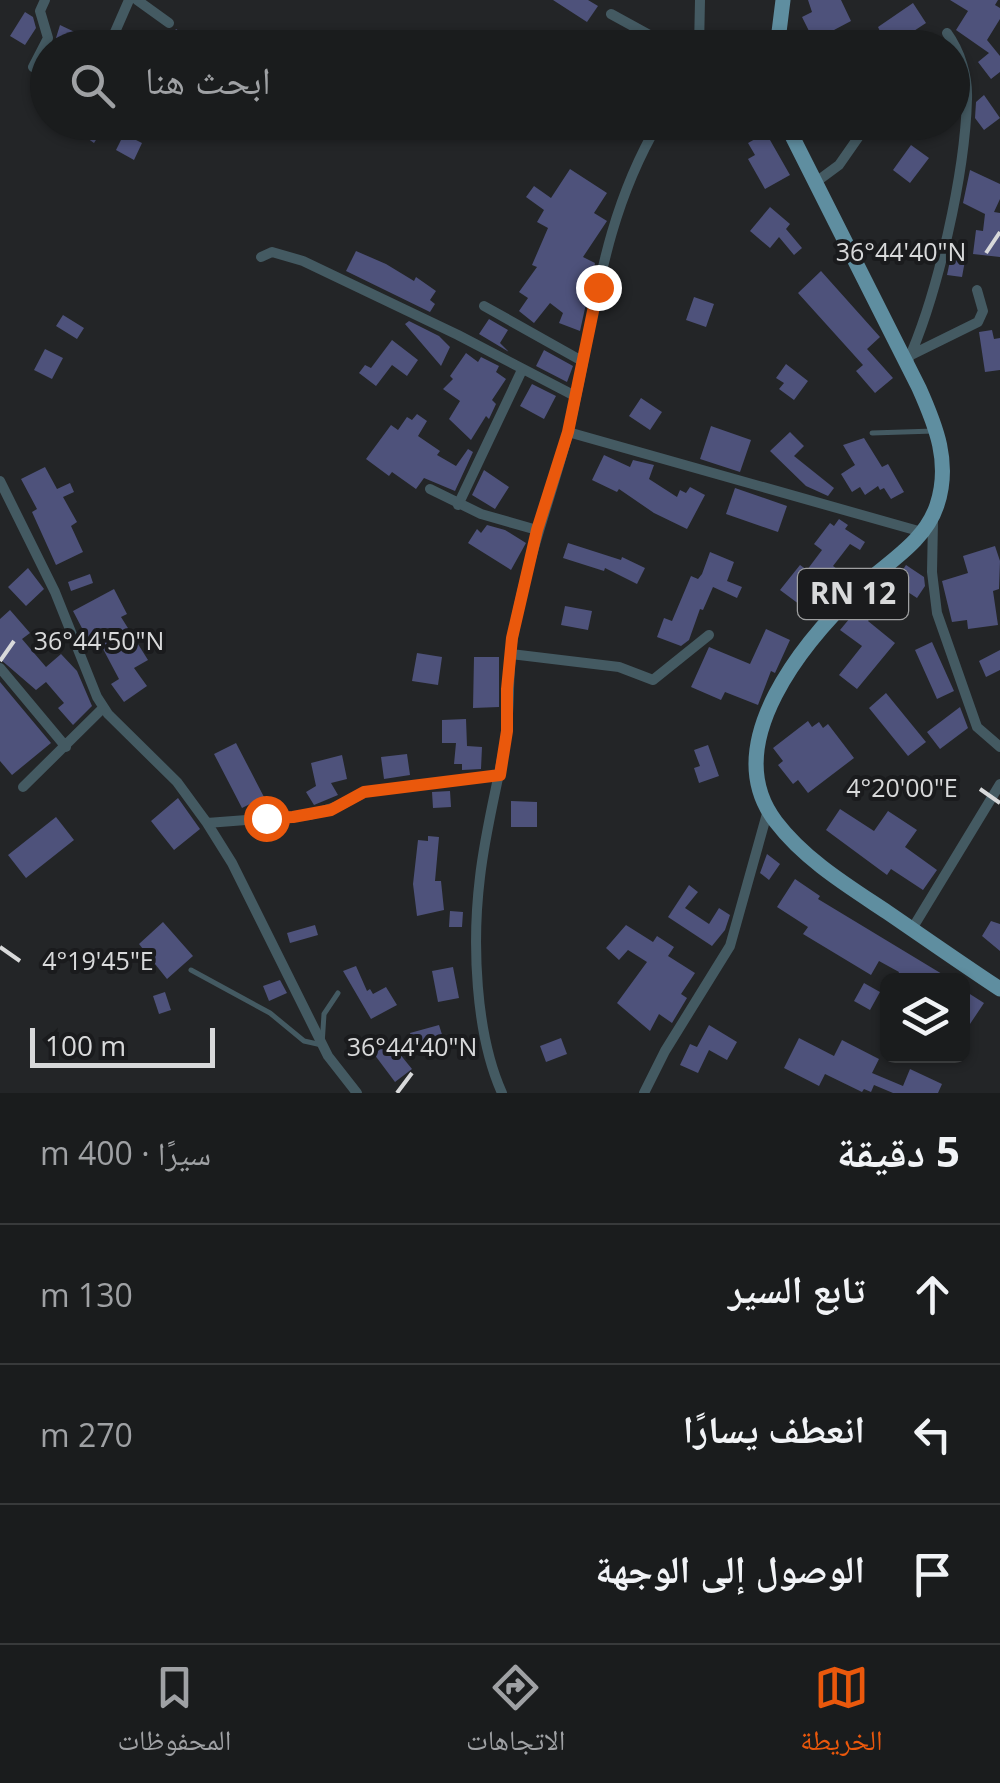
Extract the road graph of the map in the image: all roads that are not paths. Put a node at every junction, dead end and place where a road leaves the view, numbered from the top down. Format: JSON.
{"nodes":[{"id":1,"x":45,"y":0,"type":"edge"},
{"id":2,"x":129,"y":0,"type":"edge"},
{"id":3,"x":136,"y":0,"type":"edge"},
{"id":4,"x":700,"y":0,"type":"edge"},
{"id":5,"x":783,"y":0,"type":"edge"},
{"id":6,"x":611,"y":14,"type":"dead end"},
{"id":7,"x":168,"y":23,"type":"dead end"},
{"id":8,"x":46,"y":30,"type":"edge"},
{"id":9,"x":116,"y":30,"type":"edge"},
{"id":10,"x":640,"y":30,"type":"edge"},
{"id":11,"x":699,"y":30,"type":"edge"},
{"id":12,"x":779,"y":30,"type":"edge"},
{"id":13,"x":650,"y":140,"type":"edge"},
{"id":14,"x":794,"y":140,"type":"edge"},
{"id":15,"x":857,"y":140,"type":"edge"},
{"id":16,"x":965,"y":140,"type":"edge"},
{"id":17,"x":816,"y":182,"type":"junction"},
{"id":18,"x":261,"y":258,"type":"dead end"},
{"id":19,"x":977,"y":290,"type":"dead end"},
{"id":20,"x":484,"y":306,"type":"dead end"},
{"id":21,"x":909,"y":359,"type":"junction"},
{"id":22,"x":582,"y":361,"type":"junction"},
{"id":23,"x":522,"y":370,"type":"junction"},
{"id":24,"x":575,"y":396,"type":"junction"},
{"id":25,"x":568,"y":432,"type":"junction"},
{"id":26,"x":937,"y":432,"type":"junction"},
{"id":27,"x":872,"y":433,"type":"dead end"},
{"id":28,"x":0,"y":481,"type":"edge"},
{"id":29,"x":430,"y":488,"type":"dead end"},
{"id":30,"x":458,"y":504,"type":"junction"},
{"id":31,"x":933,"y":514,"type":"junction"},
{"id":32,"x":537,"y":530,"type":"junction"},
{"id":33,"x":922,"y":532,"type":"junction"},
{"id":34,"x":709,"y":636,"type":"dead end"},
{"id":35,"x":511,"y":654,"type":"junction"},
{"id":36,"x":0,"y":668,"type":"edge"},
{"id":37,"x":104,"y":708,"type":"junction"},
{"id":38,"x":66,"y":746,"type":"junction"},
{"id":39,"x":1000,"y":747,"type":"edge"},
{"id":40,"x":500,"y":775,"type":"junction"},
{"id":41,"x":1000,"y":784,"type":"edge"},
{"id":42,"x":24,"y":787,"type":"dead end"},
{"id":43,"x":768,"y":810,"type":"junction"},
{"id":44,"x":208,"y":823,"type":"junction"},
{"id":45,"x":912,"y":929,"type":"junction"},
{"id":46,"x":191,"y":970,"type":"dead end"},
{"id":47,"x":1000,"y":989,"type":"edge"},
{"id":48,"x":338,"y":993,"type":"dead end"},
{"id":49,"x":322,"y":1044,"type":"junction"},
{"id":50,"x":357,"y":1093,"type":"edge"},
{"id":51,"x":502,"y":1093,"type":"edge"},
{"id":52,"x":644,"y":1093,"type":"edge"}],
"edges":[{"from":1,"to":8,"type":"street"},
{"from":2,"to":9,"type":"street"},
{"from":3,"to":7,"type":"street"},
{"from":4,"to":11,"type":"street"},
{"from":5,"to":12,"type":"main road"},
{"from":6,"to":10,"type":"street"},
{"from":13,"to":22,"type":"street"},
{"from":14,"to":17,"type":"main road","number":"RN 12"},
{"from":15,"to":17,"type":"street"},
{"from":16,"to":21,"type":"street"},
{"from":17,"to":21,"type":"main road","number":"RN 12"},
{"from":18,"to":23,"type":"street"},
{"from":19,"to":21,"type":"street"},
{"from":20,"to":22,"type":"street"},
{"from":21,"to":26,"type":"main road","number":"RN 12"},
{"from":22,"to":24,"type":"street"},
{"from":23,"to":24,"type":"street"},
{"from":23,"to":30,"type":"street"},
{"from":24,"to":25,"type":"street"},
{"from":25,"to":32,"type":"street"},
{"from":25,"to":33,"type":"street"},
{"from":26,"to":27,"type":"lane"},
{"from":26,"to":31,"type":"main road","number":"RN 12"},
{"from":28,"to":37,"type":"street"},
{"from":29,"to":30,"type":"street"},
{"from":30,"to":32,"type":"street"},
{"from":31,"to":33,"type":"main road","number":"RN 12"},
{"from":31,"to":39,"type":"street"},
{"from":32,"to":35,"type":"street"},
{"from":33,"to":43,"type":"main road","number":"RN 12"},
{"from":34,"to":35,"type":"street"},
{"from":35,"to":40,"type":"street"},
{"from":36,"to":38,"type":"street"},
{"from":37,"to":38,"type":"street"},
{"from":37,"to":44,"type":"street"},
{"from":38,"to":42,"type":"street"},
{"from":40,"to":44,"type":"street"},
{"from":40,"to":51,"type":"street"},
{"from":41,"to":45,"type":"street"},
{"from":43,"to":45,"type":"main road","number":"RN 12"},
{"from":43,"to":52,"type":"street"},
{"from":44,"to":49,"type":"street"},
{"from":45,"to":47,"type":"main road","number":"RN 12"},
{"from":46,"to":49,"type":"lane"},
{"from":48,"to":49,"type":"lane"},
{"from":49,"to":50,"type":"street"}]}
